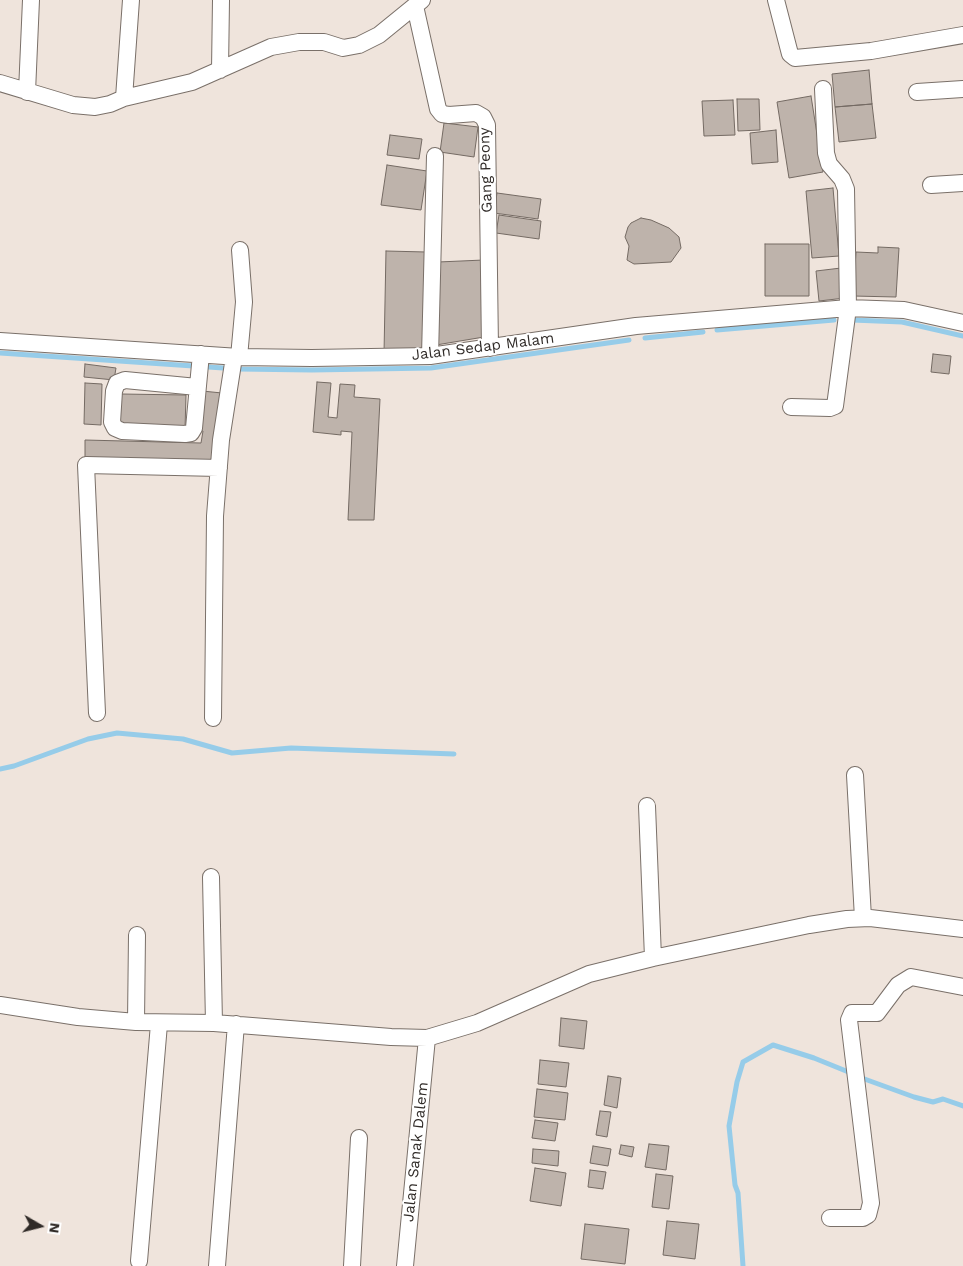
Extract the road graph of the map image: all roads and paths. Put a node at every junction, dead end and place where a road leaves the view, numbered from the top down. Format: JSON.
{"nodes":[{"id":1,"x":30,"y":0,"type":"edge"},
{"id":2,"x":131,"y":0,"type":"edge"},
{"id":3,"x":221,"y":0,"type":"edge"},
{"id":4,"x":776,"y":0,"type":"edge"},
{"id":5,"x":418,"y":3,"type":"edge"},
{"id":6,"x":963,"y":35,"type":"edge"},
{"id":7,"x":220,"y":70,"type":"junction"},
{"id":8,"x":0,"y":83,"type":"edge"},
{"id":9,"x":823,"y":88,"type":"dead end"},
{"id":10,"x":963,"y":89,"type":"edge"},
{"id":11,"x":27,"y":92,"type":"junction"},
{"id":12,"x":917,"y":92,"type":"dead end"},
{"id":13,"x":124,"y":98,"type":"junction"},
{"id":14,"x":435,"y":156,"type":"dead end"},
{"id":15,"x":963,"y":183,"type":"edge"},
{"id":16,"x":931,"y":185,"type":"dead end"},
{"id":17,"x":240,"y":250,"type":"dead end"},
{"id":18,"x":847,"y":318,"type":"junction"},
{"id":19,"x":963,"y":323,"type":"edge"},
{"id":20,"x":0,"y":341,"type":"edge"},
{"id":21,"x":490,"y":348,"type":"junction"},
{"id":22,"x":430,"y":356,"type":"junction"},
{"id":23,"x":234,"y":364,"type":"junction"},
{"id":24,"x":199,"y":369,"type":"junction"},
{"id":25,"x":791,"y":407,"type":"dead end"},
{"id":26,"x":218,"y":468,"type":"junction"},
{"id":27,"x":97,"y":713,"type":"dead end"},
{"id":28,"x":213,"y":718,"type":"dead end"},
{"id":29,"x":855,"y":775,"type":"dead end"},
{"id":30,"x":647,"y":806,"type":"dead end"},
{"id":31,"x":211,"y":877,"type":"dead end"},
{"id":32,"x":864,"y":918,"type":"junction"},
{"id":33,"x":963,"y":929,"type":"edge"},
{"id":34,"x":137,"y":935,"type":"dead end"},
{"id":35,"x":653,"y":958,"type":"junction"},
{"id":36,"x":963,"y":987,"type":"edge"},
{"id":37,"x":0,"y":1005,"type":"edge"},
{"id":38,"x":136,"y":1022,"type":"junction"},
{"id":39,"x":214,"y":1023,"type":"junction"},
{"id":40,"x":159,"y":1024,"type":"junction"},
{"id":41,"x":236,"y":1024,"type":"junction"},
{"id":42,"x":427,"y":1038,"type":"junction"},
{"id":43,"x":359,"y":1138,"type":"dead end"},
{"id":44,"x":830,"y":1218,"type":"dead end"},
{"id":45,"x":139,"y":1261,"type":"dead end"},
{"id":46,"x":217,"y":1266,"type":"edge"},
{"id":47,"x":352,"y":1266,"type":"edge"},
{"id":48,"x":405,"y":1266,"type":"edge"}],
"edges":[{"from":1,"to":11,"type":"street"},
{"from":2,"to":13,"type":"street"},
{"from":3,"to":7,"type":"street"},
{"from":4,"to":6,"type":"street"},
{"from":5,"to":7,"type":"street"},
{"from":5,"to":21,"type":"street","name":"Gang Peony"},
{"from":7,"to":13,"type":"street"},
{"from":8,"to":11,"type":"street"},
{"from":9,"to":18,"type":"street"},
{"from":10,"to":12,"type":"street"},
{"from":11,"to":13,"type":"street"},
{"from":14,"to":22,"type":"street"},
{"from":15,"to":16,"type":"street"},
{"from":17,"to":23,"type":"street"},
{"from":18,"to":19,"type":"street","name":"Jalan Sedap Malam"},
{"from":18,"to":21,"type":"street","name":"Jalan Sedap Malam"},
{"from":18,"to":25,"type":"street"},
{"from":20,"to":24,"type":"street","name":"Jalan Sedap Malam"},
{"from":21,"to":22,"type":"street","name":"Jalan Sedap Malam"},
{"from":22,"to":23,"type":"street","name":"Jalan Sedap Malam"},
{"from":23,"to":24,"type":"street","name":"Jalan Sedap Malam"},
{"from":23,"to":26,"type":"street"},
{"from":24,"to":24,"type":"street"},
{"from":26,"to":27,"type":"street"},
{"from":26,"to":28,"type":"street"},
{"from":29,"to":32,"type":"street"},
{"from":30,"to":35,"type":"street"},
{"from":31,"to":39,"type":"street"},
{"from":32,"to":33,"type":"street"},
{"from":32,"to":35,"type":"street"},
{"from":34,"to":38,"type":"street"},
{"from":35,"to":42,"type":"street"},
{"from":36,"to":44,"type":"street"},
{"from":37,"to":38,"type":"street"},
{"from":38,"to":40,"type":"street"},
{"from":39,"to":40,"type":"street"},
{"from":39,"to":41,"type":"street"},
{"from":40,"to":45,"type":"street"},
{"from":41,"to":42,"type":"street"},
{"from":41,"to":46,"type":"street"},
{"from":42,"to":48,"type":"street","name":"Jalan Sanak Dalem"},
{"from":43,"to":47,"type":"street"}]}
